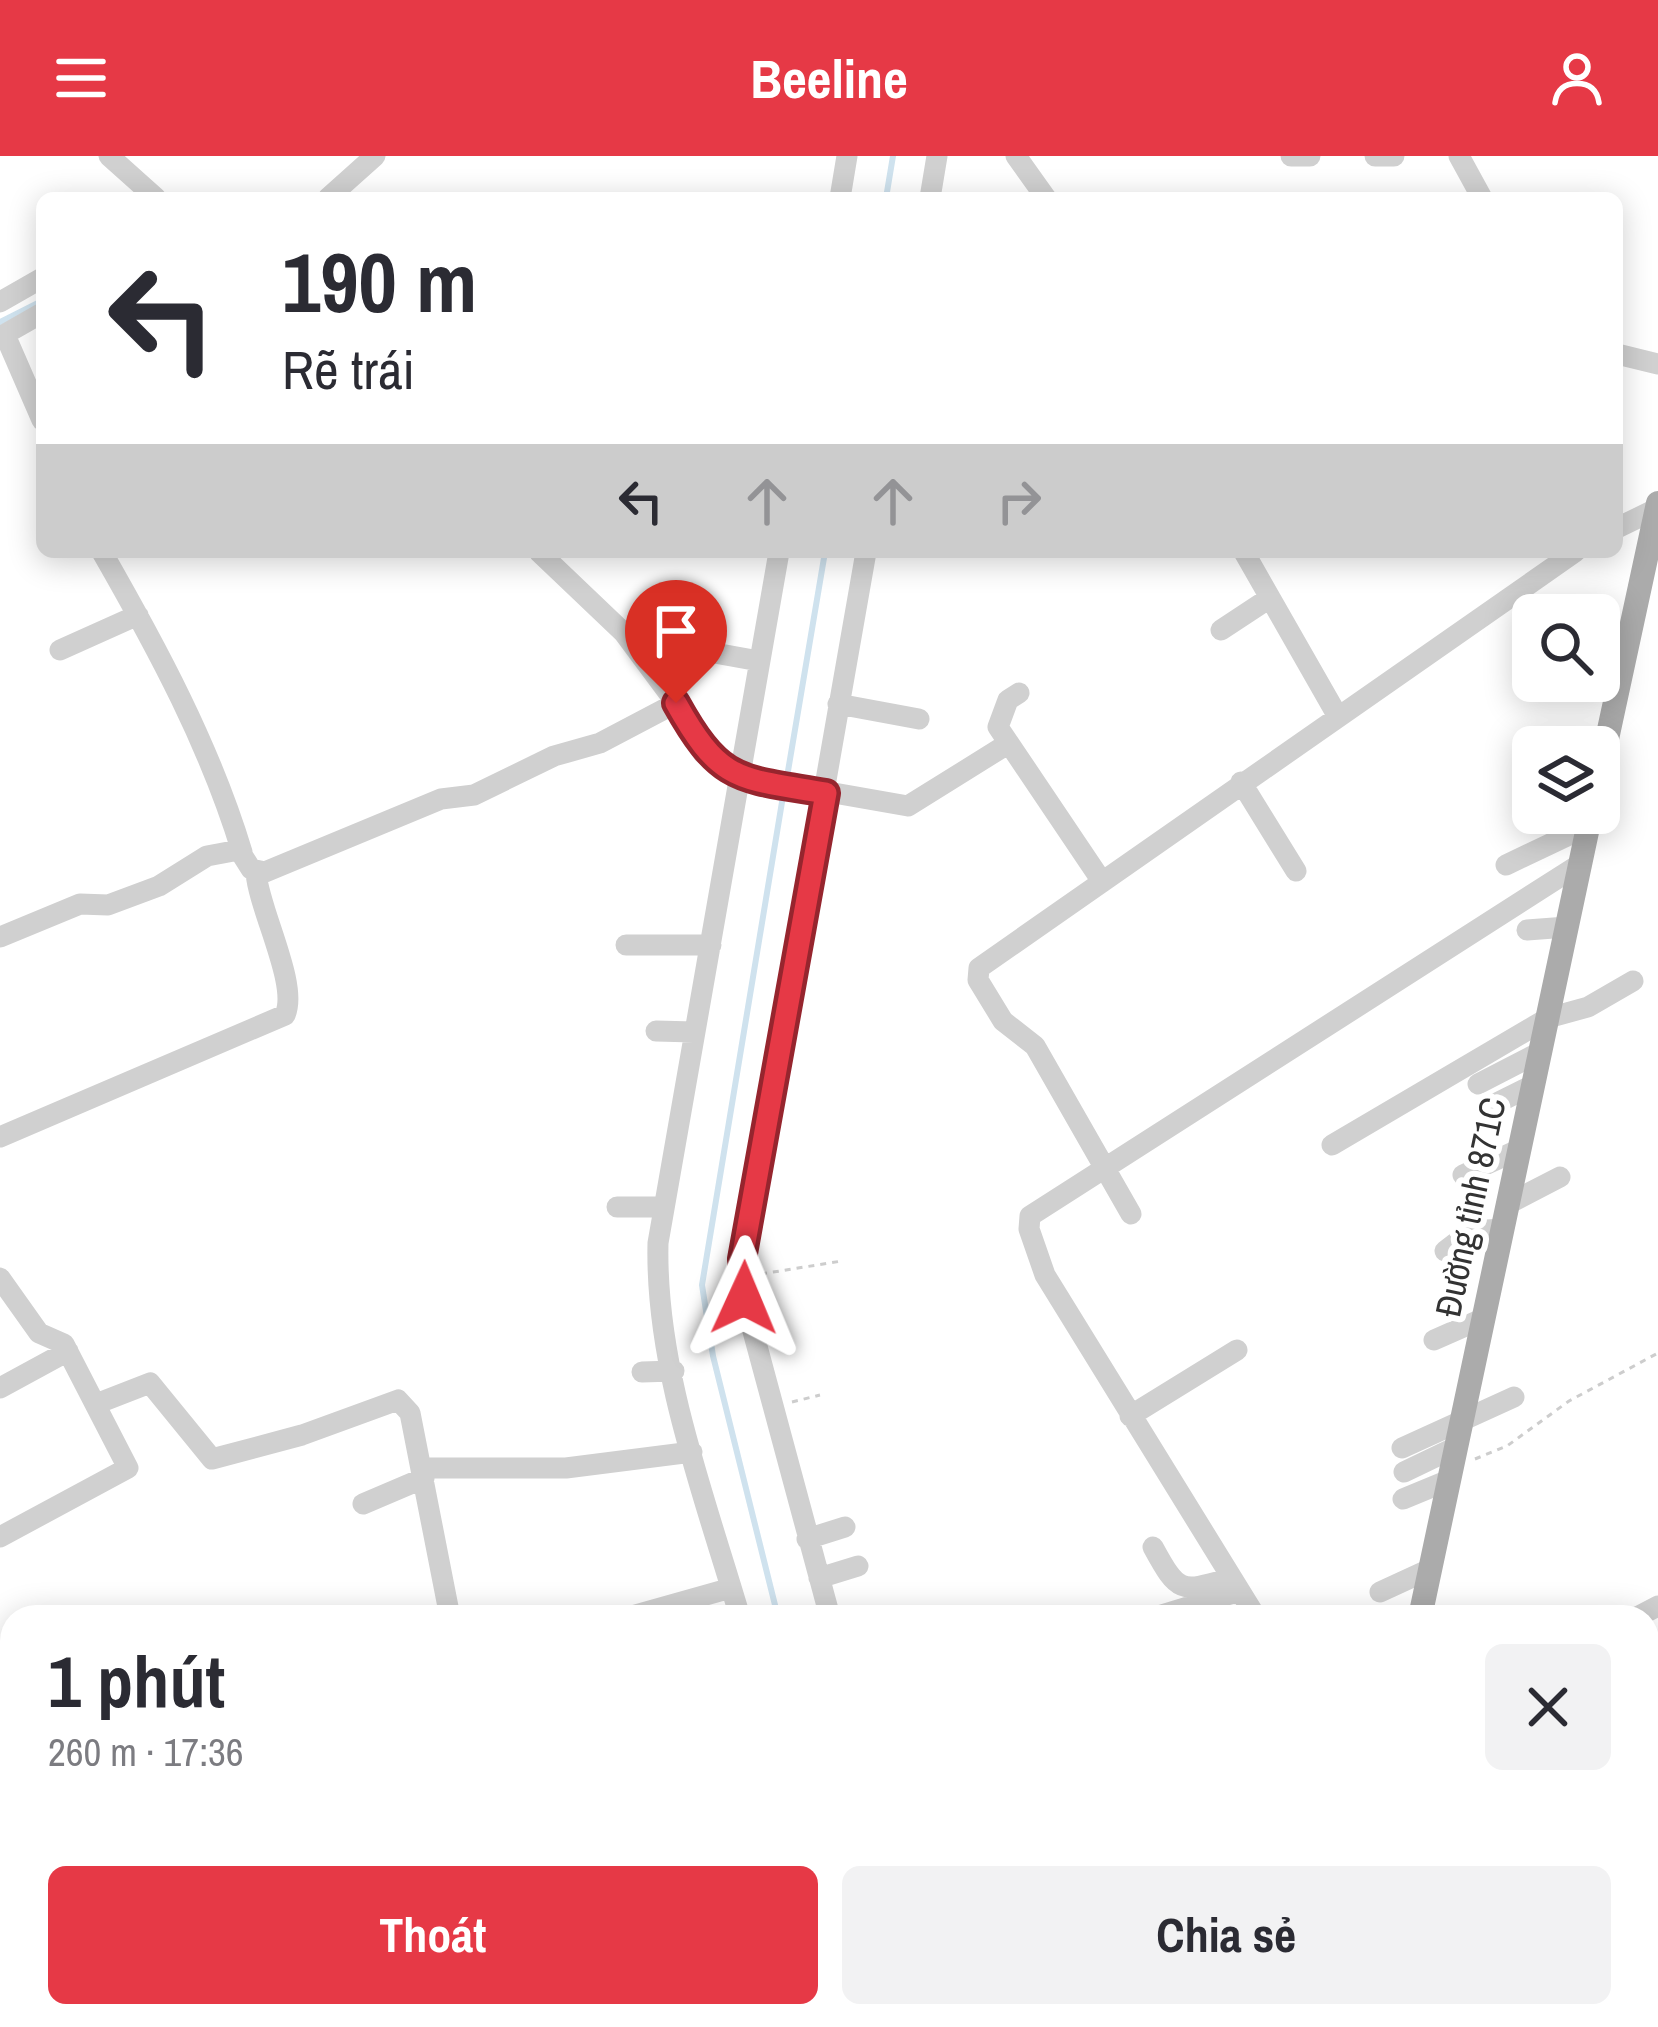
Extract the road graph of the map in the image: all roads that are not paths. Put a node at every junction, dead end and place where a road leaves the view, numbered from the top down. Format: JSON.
{"nodes":[{"id":1,"x":110,"y":156,"type":"edge"},
{"id":2,"x":375,"y":156,"type":"edge"},
{"id":3,"x":847,"y":156,"type":"edge"},
{"id":4,"x":937,"y":156,"type":"edge"},
{"id":5,"x":1291,"y":156,"type":"edge"},
{"id":6,"x":1310,"y":156,"type":"edge"},
{"id":7,"x":1375,"y":156,"type":"edge"},
{"id":8,"x":1394,"y":156,"type":"edge"},
{"id":9,"x":1459,"y":156,"type":"edge"},
{"id":10,"x":1018,"y":157,"type":"edge"},
{"id":11,"x":145,"y":192,"type":"edge"},
{"id":12,"x":335,"y":192,"type":"edge"},
{"id":13,"x":841,"y":192,"type":"edge"},
{"id":14,"x":931,"y":192,"type":"edge"},
{"id":15,"x":1042,"y":192,"type":"edge"},
{"id":16,"x":1478,"y":192,"type":"edge"},
{"id":17,"x":36,"y":281,"type":"edge"},
{"id":18,"x":0,"y":302,"type":"edge"},
{"id":19,"x":36,"y":316,"type":"edge"},
{"id":20,"x":2,"y":336,"type":"edge"},
{"id":21,"x":1623,"y":355,"type":"edge"},
{"id":22,"x":1658,"y":364,"type":"edge"},
{"id":23,"x":36,"y":407,"type":"edge"},
{"id":24,"x":1657,"y":506,"type":"edge"},
{"id":25,"x":1623,"y":525,"type":"edge"},
{"id":26,"x":105,"y":558,"type":"edge"},
{"id":27,"x":545,"y":558,"type":"edge"},
{"id":28,"x":778,"y":558,"type":"edge"},
{"id":29,"x":865,"y":558,"type":"edge"},
{"id":30,"x":1247,"y":558,"type":"edge"},
{"id":31,"x":1566,"y":558,"type":"edge"},
{"id":32,"x":1268,"y":599,"type":"junction"},
{"id":33,"x":138,"y":615,"type":"junction"},
{"id":34,"x":1221,"y":630,"type":"dead end"},
{"id":35,"x":60,"y":650,"type":"dead end"},
{"id":36,"x":709,"y":652,"type":"dead end"},
{"id":37,"x":759,"y":661,"type":"junction"},
{"id":38,"x":1019,"y":693,"type":"dead end"},
{"id":39,"x":676,"y":703,"type":"junction"},
{"id":40,"x":838,"y":704,"type":"junction"},
{"id":41,"x":1337,"y":715,"type":"junction"},
{"id":42,"x":919,"y":719,"type":"dead end"},
{"id":43,"x":1610,"y":726,"type":"edge"},
{"id":44,"x":1006,"y":745,"type":"junction"},
{"id":45,"x":743,"y":777,"type":"junction"},
{"id":46,"x":1241,"y":782,"type":"junction"},
{"id":47,"x":822,"y":792,"type":"junction"},
{"id":48,"x":1563,"y":834,"type":"edge"},
{"id":49,"x":1587,"y":834,"type":"edge"},
{"id":50,"x":242,"y":852,"type":"junction"},
{"id":51,"x":1580,"y":864,"type":"junction"},
{"id":52,"x":1506,"y":865,"type":"dead end"},
{"id":53,"x":1296,"y":871,"type":"dead end"},
{"id":54,"x":256,"y":873,"type":"junction"},
{"id":55,"x":1101,"y":880,"type":"junction"},
{"id":56,"x":1567,"y":927,"type":"junction"},
{"id":57,"x":1527,"y":930,"type":"dead end"},
{"id":58,"x":0,"y":937,"type":"edge"},
{"id":59,"x":711,"y":945,"type":"junction"},
{"id":60,"x":626,"y":946,"type":"dead end"},
{"id":61,"x":1633,"y":981,"type":"dead end"},
{"id":62,"x":1548,"y":1018,"type":"junction"},
{"id":63,"x":656,"y":1031,"type":"dead end"},
{"id":64,"x":694,"y":1032,"type":"junction"},
{"id":65,"x":1540,"y":1052,"type":"junction"},
{"id":66,"x":1478,"y":1084,"type":"dead end"},
{"id":67,"x":1533,"y":1084,"type":"junction"},
{"id":68,"x":1485,"y":1109,"type":"dead end"},
{"id":69,"x":0,"y":1137,"type":"edge"},
{"id":70,"x":1332,"y":1144,"type":"dead end"},
{"id":71,"x":1520,"y":1149,"type":"junction"},
{"id":72,"x":1101,"y":1166,"type":"junction"},
{"id":73,"x":1463,"y":1174,"type":"dead end"},
{"id":74,"x":1560,"y":1178,"type":"dead end"},
{"id":75,"x":617,"y":1207,"type":"dead end"},
{"id":76,"x":661,"y":1207,"type":"junction"},
{"id":77,"x":1131,"y":1214,"type":"dead end"},
{"id":78,"x":1505,"y":1216,"type":"junction"},
{"id":79,"x":1445,"y":1251,"type":"dead end"},
{"id":80,"x":0,"y":1278,"type":"edge"},
{"id":81,"x":1484,"y":1318,"type":"junction"},
{"id":82,"x":1434,"y":1340,"type":"dead end"},
{"id":83,"x":1237,"y":1350,"type":"dead end"},
{"id":84,"x":68,"y":1351,"type":"junction"},
{"id":85,"x":674,"y":1371,"type":"junction"},
{"id":86,"x":642,"y":1372,"type":"dead end"},
{"id":87,"x":0,"y":1388,"type":"edge"},
{"id":88,"x":1514,"y":1397,"type":"dead end"},
{"id":89,"x":96,"y":1404,"type":"junction"},
{"id":90,"x":1130,"y":1416,"type":"junction"},
{"id":91,"x":1462,"y":1418,"type":"junction"},
{"id":92,"x":1402,"y":1448,"type":"dead end"},
{"id":93,"x":692,"y":1452,"type":"junction"},
{"id":94,"x":1452,"y":1465,"type":"junction"},
{"id":95,"x":1404,"y":1472,"type":"dead end"},
{"id":96,"x":423,"y":1473,"type":"junction"},
{"id":97,"x":1403,"y":1498,"type":"dead end"},
{"id":98,"x":363,"y":1504,"type":"dead end"},
{"id":99,"x":845,"y":1527,"type":"dead end"},
{"id":100,"x":0,"y":1537,"type":"edge"},
{"id":101,"x":807,"y":1539,"type":"junction"},
{"id":102,"x":1153,"y":1547,"type":"dead end"},
{"id":103,"x":858,"y":1566,"type":"dead end"},
{"id":104,"x":1430,"y":1569,"type":"junction"},
{"id":105,"x":819,"y":1578,"type":"junction"},
{"id":106,"x":1236,"y":1585,"type":"junction"},
{"id":107,"x":731,"y":1588,"type":"junction"},
{"id":108,"x":1380,"y":1592,"type":"dead end"},
{"id":109,"x":448,"y":1605,"type":"edge"},
{"id":110,"x":671,"y":1605,"type":"edge"},
{"id":111,"x":736,"y":1605,"type":"edge"},
{"id":112,"x":827,"y":1605,"type":"edge"},
{"id":113,"x":1185,"y":1605,"type":"edge"},
{"id":114,"x":1248,"y":1605,"type":"edge"},
{"id":115,"x":1422,"y":1605,"type":"edge"}],
"edges":[{"from":1,"to":11,"type":"street"},
{"from":2,"to":12,"type":"street"},
{"from":3,"to":13,"type":"street"},
{"from":4,"to":14,"type":"street"},
{"from":5,"to":6,"type":"street"},
{"from":7,"to":8,"type":"street"},
{"from":9,"to":16,"type":"street"},
{"from":10,"to":15,"type":"street"},
{"from":17,"to":18,"type":"street"},
{"from":19,"to":20,"type":"street"},
{"from":20,"to":23,"type":"street"},
{"from":21,"to":22,"type":"street"},
{"from":24,"to":25,"type":"street"},
{"from":24,"to":43,"type":"main road"},
{"from":26,"to":33,"type":"street"},
{"from":27,"to":39,"type":"street"},
{"from":28,"to":37,"type":"street"},
{"from":29,"to":40,"type":"street"},
{"from":30,"to":32,"type":"street"},
{"from":31,"to":41,"type":"street"},
{"from":32,"to":34,"type":"street"},
{"from":32,"to":41,"type":"street"},
{"from":33,"to":35,"type":"street"},
{"from":33,"to":50,"type":"street"},
{"from":36,"to":37,"type":"street"},
{"from":37,"to":45,"type":"street"},
{"from":38,"to":44,"type":"street"},
{"from":39,"to":45,"type":"street"},
{"from":39,"to":54,"type":"street"},
{"from":40,"to":42,"type":"street"},
{"from":40,"to":47,"type":"street"},
{"from":41,"to":46,"type":"street"},
{"from":44,"to":47,"type":"street"},
{"from":44,"to":55,"type":"street"},
{"from":45,"to":47,"type":"street"},
{"from":45,"to":59,"type":"street"},
{"from":46,"to":53,"type":"street"},
{"from":46,"to":55,"type":"street"},
{"from":47,"to":101,"type":"street"},
{"from":48,"to":52,"type":"street"},
{"from":49,"to":51,"type":"main road","name":"Đường tỉnh 871C"},
{"from":50,"to":54,"type":"street"},
{"from":50,"to":58,"type":"street"},
{"from":51,"to":56,"type":"main road","name":"Đường tỉnh 871C"},
{"from":51,"to":72,"type":"street"},
{"from":54,"to":69,"type":"street"},
{"from":55,"to":72,"type":"street"},
{"from":56,"to":57,"type":"street"},
{"from":56,"to":62,"type":"main road","name":"Đường tỉnh 871C"},
{"from":59,"to":60,"type":"street"},
{"from":59,"to":64,"type":"street"},
{"from":61,"to":62,"type":"street"},
{"from":62,"to":65,"type":"main road","name":"Đường tỉnh 871C"},
{"from":62,"to":70,"type":"street"},
{"from":63,"to":64,"type":"street"},
{"from":64,"to":76,"type":"street"},
{"from":65,"to":66,"type":"street"},
{"from":65,"to":67,"type":"main road","name":"Đường tỉnh 871C"},
{"from":67,"to":68,"type":"street"},
{"from":67,"to":71,"type":"main road","name":"Đường tỉnh 871C"},
{"from":71,"to":73,"type":"street"},
{"from":71,"to":78,"type":"main road","name":"Đường tỉnh 871C"},
{"from":72,"to":77,"type":"street"},
{"from":72,"to":90,"type":"street"},
{"from":74,"to":78,"type":"street"},
{"from":75,"to":76,"type":"street"},
{"from":76,"to":85,"type":"street"},
{"from":78,"to":79,"type":"street"},
{"from":78,"to":81,"type":"main road","name":"Đường tỉnh 871C"},
{"from":80,"to":84,"type":"street"},
{"from":81,"to":82,"type":"street"},
{"from":81,"to":91,"type":"main road","name":"Đường tỉnh 871C"},
{"from":83,"to":90,"type":"street"},
{"from":84,"to":87,"type":"street"},
{"from":84,"to":89,"type":"street"},
{"from":85,"to":86,"type":"street"},
{"from":85,"to":93,"type":"street"},
{"from":88,"to":91,"type":"street"},
{"from":89,"to":96,"type":"street"},
{"from":89,"to":100,"type":"street"},
{"from":90,"to":106,"type":"street"},
{"from":91,"to":92,"type":"street"},
{"from":91,"to":94,"type":"main road","name":"Đường tỉnh 871C"},
{"from":93,"to":96,"type":"street"},
{"from":93,"to":107,"type":"street"},
{"from":94,"to":95,"type":"street"},
{"from":94,"to":97,"type":"street"},
{"from":94,"to":104,"type":"main road","name":"Đường tỉnh 871C"},
{"from":96,"to":98,"type":"street"},
{"from":96,"to":109,"type":"street"},
{"from":99,"to":101,"type":"street"},
{"from":101,"to":105,"type":"street"},
{"from":102,"to":106,"type":"street"},
{"from":103,"to":105,"type":"street"},
{"from":104,"to":108,"type":"street"},
{"from":104,"to":115,"type":"main road","name":"Đường tỉnh 871C"},
{"from":105,"to":112,"type":"street"},
{"from":106,"to":113,"type":"street"},
{"from":106,"to":114,"type":"street"},
{"from":107,"to":110,"type":"street"},
{"from":107,"to":111,"type":"street"}]}
